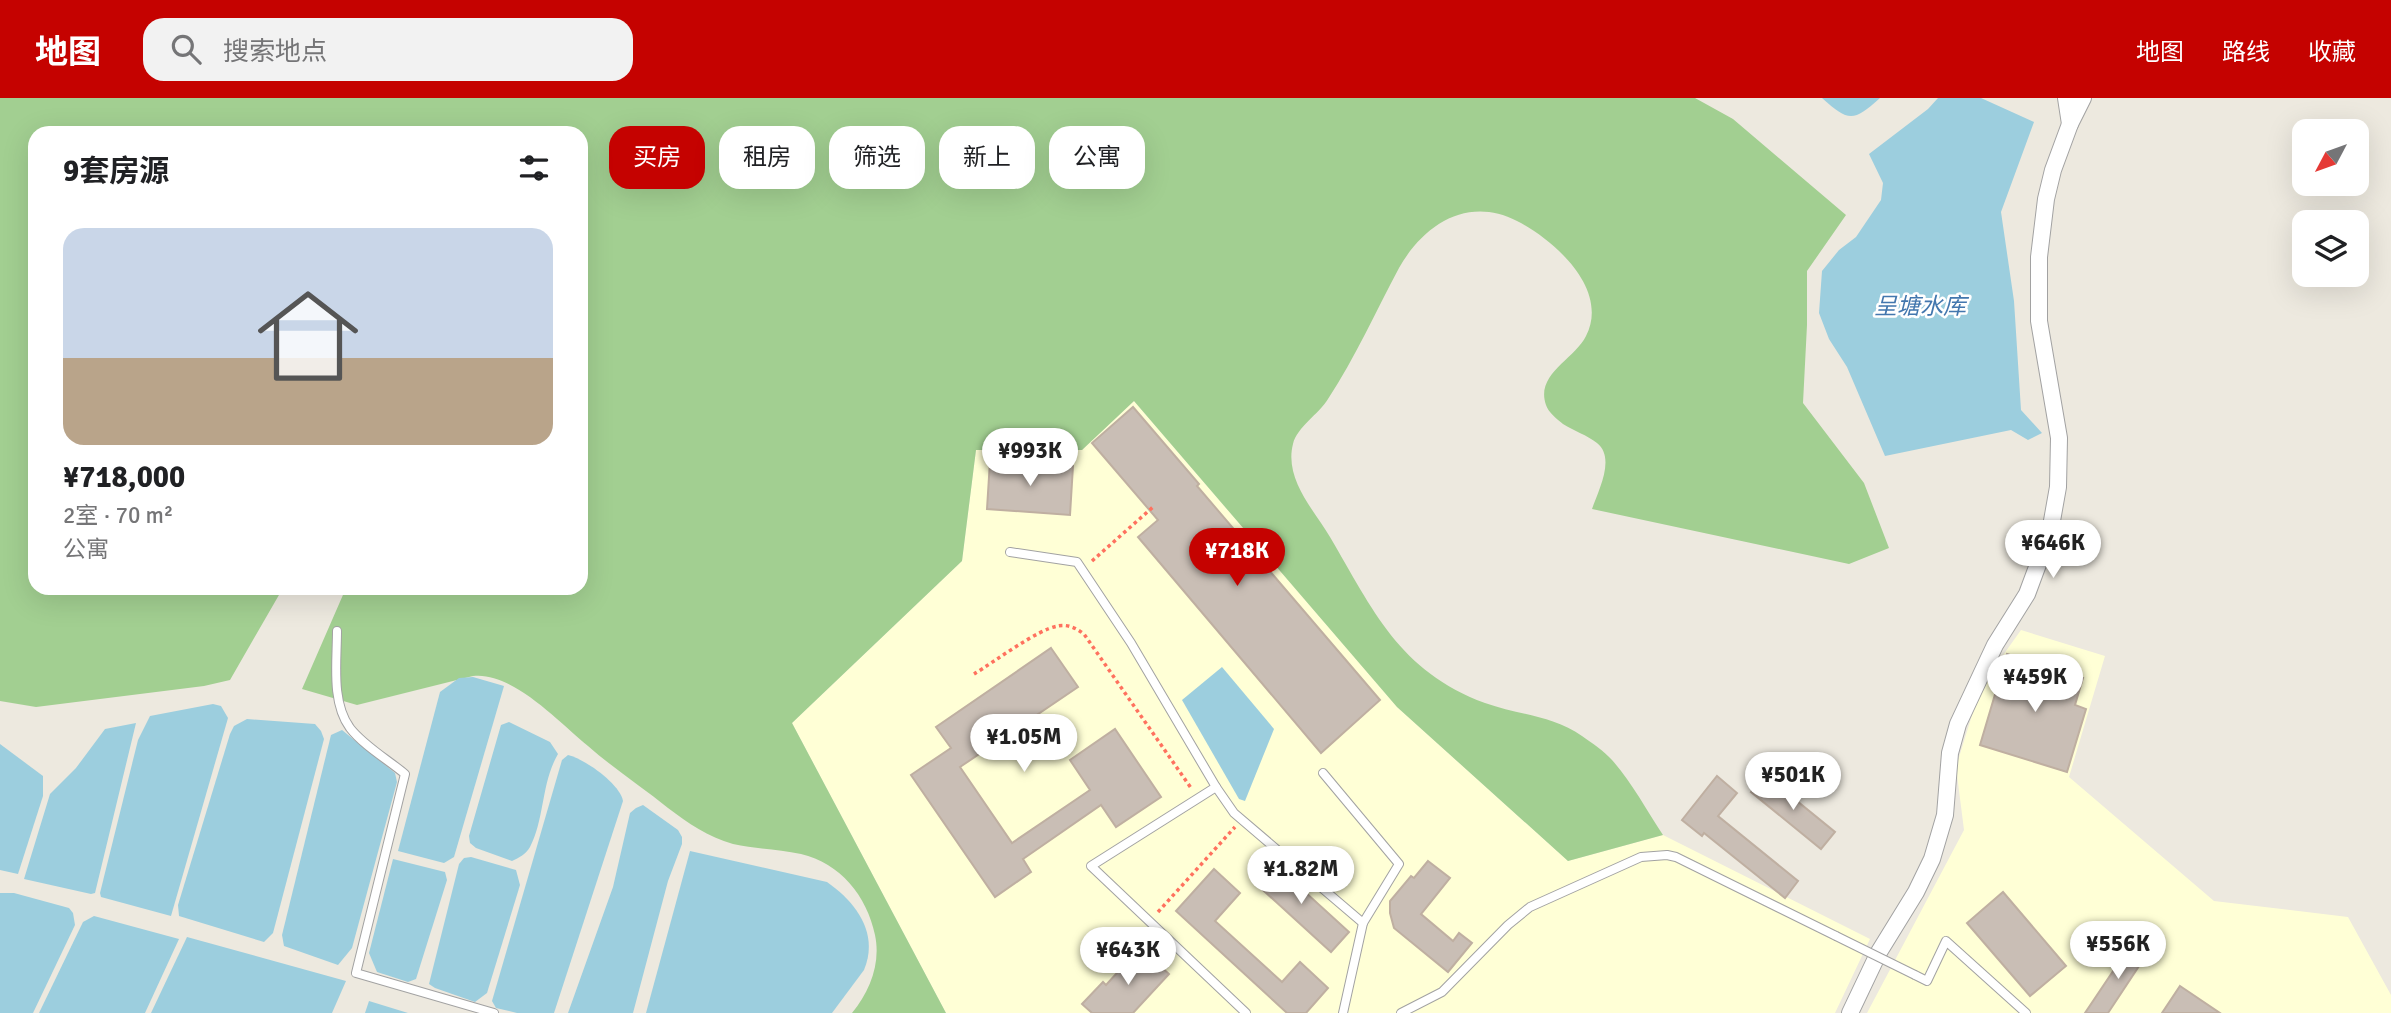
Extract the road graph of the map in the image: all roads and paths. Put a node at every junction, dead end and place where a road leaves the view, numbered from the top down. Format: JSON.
{"nodes":[{"id":1,"x":2066,"y":98,"type":"edge"},
{"id":2,"x":2083,"y":98,"type":"edge"},
{"id":3,"x":2070,"y":124,"type":"junction"},
{"id":4,"x":1153,"y":508,"type":"dead end"},
{"id":5,"x":1010,"y":552,"type":"dead end"},
{"id":6,"x":1083,"y":570,"type":"junction"},
{"id":7,"x":337,"y":631,"type":"dead end"},
{"id":8,"x":975,"y":674,"type":"dead end"},
{"id":9,"x":1323,"y":772,"type":"dead end"},
{"id":10,"x":1216,"y":788,"type":"junction"},
{"id":11,"x":1198,"y":799,"type":"junction"},
{"id":12,"x":1242,"y":820,"type":"junction"},
{"id":13,"x":1149,"y":921,"type":"junction"},
{"id":14,"x":1363,"y":923,"type":"junction"},
{"id":15,"x":494,"y":1013,"type":"edge"},
{"id":16,"x":1247,"y":1013,"type":"edge"},
{"id":17,"x":1343,"y":1013,"type":"edge"},
{"id":18,"x":1401,"y":1013,"type":"edge"},
{"id":19,"x":1850,"y":1013,"type":"edge"},
{"id":20,"x":2026,"y":1013,"type":"edge"}],
"edges":[{"from":1,"to":3,"type":"street"},
{"from":2,"to":3,"type":"street"},
{"from":3,"to":19,"type":"street"},
{"from":4,"to":6,"type":"path"},
{"from":5,"to":6,"type":"lane"},
{"from":6,"to":10,"type":"lane"},
{"from":7,"to":15,"type":"lane"},
{"from":8,"to":11,"type":"path"},
{"from":9,"to":14,"type":"lane"},
{"from":10,"to":11,"type":"lane"},
{"from":10,"to":12,"type":"lane"},
{"from":11,"to":13,"type":"lane"},
{"from":12,"to":13,"type":"path"},
{"from":12,"to":14,"type":"lane"},
{"from":13,"to":16,"type":"lane"},
{"from":14,"to":17,"type":"lane"},
{"from":18,"to":20,"type":"lane","bridge":true}]}
